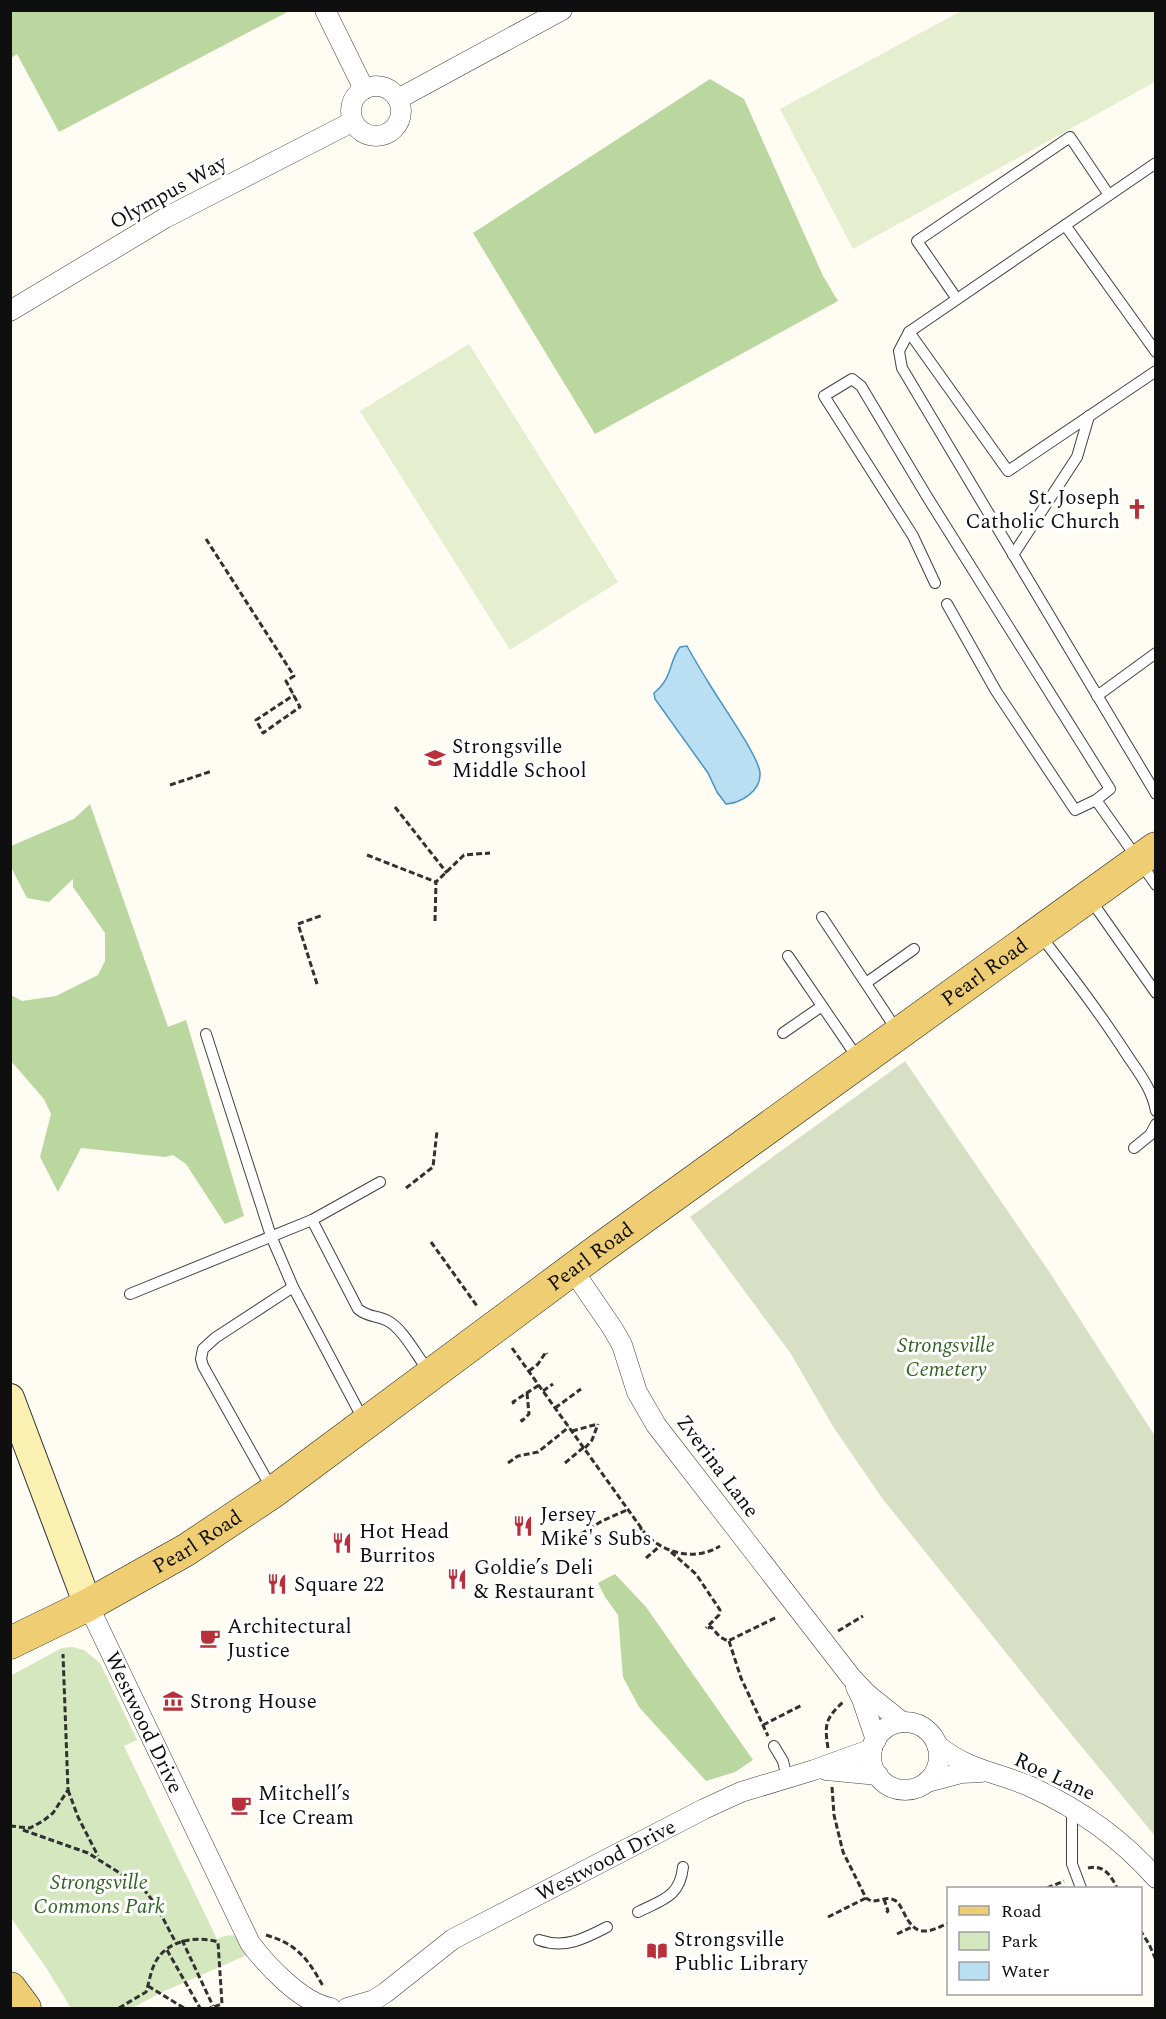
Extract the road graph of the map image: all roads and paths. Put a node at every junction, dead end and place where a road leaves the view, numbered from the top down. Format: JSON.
{"nodes":[{"id":1,"x":325,"y":10,"type":"edge"},
{"id":2,"x":562,"y":10,"type":"edge"},
{"id":3,"x":364,"y":89,"type":"junction"},
{"id":4,"x":398,"y":99,"type":"junction"},
{"id":5,"x":352,"y":122,"type":"junction"},
{"id":6,"x":1155,"y":163,"type":"edge"},
{"id":7,"x":1109,"y":195,"type":"junction"},
{"id":8,"x":1065,"y":225,"type":"junction"},
{"id":9,"x":957,"y":299,"type":"junction"},
{"id":10,"x":10,"y":311,"type":"edge"},
{"id":11,"x":909,"y":332,"type":"junction"},
{"id":12,"x":1155,"y":352,"type":"edge"},
{"id":13,"x":1155,"y":371,"type":"edge"},
{"id":14,"x":1089,"y":416,"type":"junction"},
{"id":15,"x":206,"y":539,"type":"dead end"},
{"id":16,"x":1013,"y":555,"type":"junction"},
{"id":17,"x":934,"y":583,"type":"dead end"},
{"id":18,"x":948,"y":604,"type":"dead end"},
{"id":19,"x":1155,"y":653,"type":"edge"},
{"id":20,"x":294,"y":695,"type":"junction"},
{"id":21,"x":1097,"y":696,"type":"junction"},
{"id":22,"x":212,"y":771,"type":"dead end"},
{"id":23,"x":170,"y":785,"type":"dead end"},
{"id":24,"x":1155,"y":794,"type":"edge"},
{"id":25,"x":1096,"y":800,"type":"junction"},
{"id":26,"x":395,"y":807,"type":"dead end"},
{"id":27,"x":490,"y":854,"type":"dead end"},
{"id":28,"x":367,"y":855,"type":"dead end"},
{"id":29,"x":1149,"y":865,"type":"edge"},
{"id":30,"x":447,"y":873,"type":"junction"},
{"id":31,"x":436,"y":882,"type":"junction"},
{"id":32,"x":1088,"y":896,"type":"junction"},
{"id":33,"x":323,"y":915,"type":"dead end"},
{"id":34,"x":822,"y":917,"type":"dead end"},
{"id":35,"x":435,"y":921,"type":"dead end"},
{"id":36,"x":1038,"y":932,"type":"junction"},
{"id":37,"x":914,"y":949,"type":"dead end"},
{"id":38,"x":788,"y":956,"type":"dead end"},
{"id":39,"x":866,"y":982,"type":"junction"},
{"id":40,"x":317,"y":984,"type":"dead end"},
{"id":41,"x":1155,"y":993,"type":"edge"},
{"id":42,"x":822,"y":1006,"type":"junction"},
{"id":43,"x":783,"y":1033,"type":"dead end"},
{"id":44,"x":206,"y":1034,"type":"dead end"},
{"id":45,"x":899,"y":1034,"type":"junction"},
{"id":46,"x":860,"y":1061,"type":"junction"},
{"id":47,"x":1155,"y":1111,"type":"edge"},
{"id":48,"x":1155,"y":1124,"type":"edge"},
{"id":49,"x":437,"y":1131,"type":"dead end"},
{"id":50,"x":1134,"y":1148,"type":"dead end"},
{"id":51,"x":380,"y":1182,"type":"dead end"},
{"id":52,"x":406,"y":1188,"type":"dead end"},
{"id":53,"x":312,"y":1220,"type":"junction"},
{"id":54,"x":271,"y":1236,"type":"junction"},
{"id":55,"x":432,"y":1242,"type":"dead end"},
{"id":56,"x":572,"y":1269,"type":"junction"},
{"id":57,"x":293,"y":1287,"type":"junction"},
{"id":58,"x":130,"y":1294,"type":"dead end"},
{"id":59,"x":477,"y":1306,"type":"dead end"},
{"id":60,"x":512,"y":1348,"type":"dead end"},
{"id":61,"x":547,"y":1354,"type":"dead end"},
{"id":62,"x":427,"y":1369,"type":"dead end"},
{"id":63,"x":529,"y":1371,"type":"junction"},
{"id":64,"x":553,"y":1384,"type":"dead end"},
{"id":65,"x":539,"y":1385,"type":"junction"},
{"id":66,"x":580,"y":1389,"type":"dead end"},
{"id":67,"x":543,"y":1391,"type":"junction"},
{"id":68,"x":527,"y":1393,"type":"junction"},
{"id":69,"x":10,"y":1398,"type":"edge"},
{"id":70,"x":514,"y":1404,"type":"dead end"},
{"id":71,"x":555,"y":1408,"type":"junction"},
{"id":72,"x":521,"y":1419,"type":"dead end"},
{"id":73,"x":365,"y":1424,"type":"junction"},
{"id":74,"x":569,"y":1427,"type":"junction"},
{"id":75,"x":572,"y":1431,"type":"junction"},
{"id":76,"x":585,"y":1447,"type":"junction"},
{"id":77,"x":508,"y":1463,"type":"dead end"},
{"id":78,"x":566,"y":1463,"type":"dead end"},
{"id":79,"x":273,"y":1492,"type":"junction"},
{"id":80,"x":629,"y":1509,"type":"junction"},
{"id":81,"x":642,"y":1528,"type":"junction"},
{"id":82,"x":581,"y":1534,"type":"dead end"},
{"id":83,"x":626,"y":1541,"type":"dead end"},
{"id":84,"x":660,"y":1546,"type":"junction"},
{"id":85,"x":720,"y":1546,"type":"dead end"},
{"id":86,"x":669,"y":1551,"type":"junction"},
{"id":87,"x":646,"y":1558,"type":"dead end"},
{"id":88,"x":87,"y":1605,"type":"junction"},
{"id":89,"x":863,"y":1616,"type":"dead end"},
{"id":90,"x":777,"y":1617,"type":"dead end"},
{"id":91,"x":838,"y":1631,"type":"dead end"},
{"id":92,"x":729,"y":1641,"type":"junction"},
{"id":93,"x":10,"y":1643,"type":"edge"},
{"id":94,"x":63,"y":1654,"type":"dead end"},
{"id":95,"x":850,"y":1687,"type":"junction"},
{"id":96,"x":802,"y":1705,"type":"dead end"},
{"id":97,"x":902,"y":1722,"type":"junction"},
{"id":98,"x":763,"y":1725,"type":"junction"},
{"id":99,"x":874,"y":1744,"type":"junction"},
{"id":100,"x":937,"y":1745,"type":"junction"},
{"id":101,"x":774,"y":1746,"type":"joint"},
{"id":102,"x":828,"y":1752,"type":"dead end"},
{"id":103,"x":984,"y":1772,"type":"junction"},
{"id":104,"x":822,"y":1773,"type":"junction"},
{"id":105,"x":878,"y":1775,"type":"junction"},
{"id":106,"x":787,"y":1778,"type":"junction"},
{"id":107,"x":927,"y":1782,"type":"junction"},
{"id":108,"x":68,"y":1790,"type":"junction"},
{"id":109,"x":1072,"y":1807,"type":"junction"},
{"id":110,"x":10,"y":1826,"type":"edge"},
{"id":111,"x":19,"y":1828,"type":"junction"},
{"id":112,"x":98,"y":1858,"type":"junction"},
{"id":113,"x":683,"y":1867,"type":"dead end"},
{"id":114,"x":1084,"y":1869,"type":"dead end"},
{"id":115,"x":1155,"y":1878,"type":"edge"},
{"id":116,"x":1060,"y":1883,"type":"dead end"},
{"id":117,"x":1050,"y":1887,"type":"edge"},
{"id":118,"x":1081,"y":1887,"type":"edge"},
{"id":119,"x":1116,"y":1887,"type":"edge"},
{"id":120,"x":866,"y":1898,"type":"junction"},
{"id":121,"x":884,"y":1899,"type":"junction"},
{"id":122,"x":638,"y":1912,"type":"dead end"},
{"id":123,"x":886,"y":1914,"type":"dead end"},
{"id":124,"x":828,"y":1917,"type":"dead end"},
{"id":125,"x":947,"y":1923,"type":"edge"},
{"id":126,"x":607,"y":1927,"type":"dead end"},
{"id":127,"x":912,"y":1927,"type":"junction"},
{"id":128,"x":258,"y":1932,"type":"dead end"},
{"id":129,"x":1142,"y":1933,"type":"edge"},
{"id":130,"x":897,"y":1934,"type":"dead end"},
{"id":131,"x":182,"y":1940,"type":"junction"},
{"id":132,"x":284,"y":1940,"type":"dead end"},
{"id":133,"x":539,"y":1940,"type":"dead end"},
{"id":134,"x":176,"y":1943,"type":"junction"},
{"id":135,"x":167,"y":1950,"type":"junction"},
{"id":136,"x":1155,"y":1960,"type":"edge"},
{"id":137,"x":148,"y":1986,"type":"junction"},
{"id":138,"x":10,"y":1988,"type":"edge"},
{"id":139,"x":25,"y":2008,"type":"edge"},
{"id":140,"x":119,"y":2008,"type":"edge"},
{"id":141,"x":184,"y":2008,"type":"edge"},
{"id":142,"x":200,"y":2008,"type":"edge"},
{"id":143,"x":212,"y":2008,"type":"edge"},
{"id":144,"x":331,"y":2008,"type":"edge"},
{"id":145,"x":347,"y":2008,"type":"edge"}],
"edges":[{"from":1,"to":3,"type":"street"},
{"from":2,"to":4,"type":"street"},
{"from":3,"to":4,"type":"street"},
{"from":3,"to":5,"type":"street"},
{"from":4,"to":5,"type":"street"},
{"from":5,"to":10,"type":"street","name":"Olympus Way"},
{"from":6,"to":7,"type":"lane"},
{"from":7,"to":8,"type":"lane"},
{"from":7,"to":9,"type":"lane"},
{"from":8,"to":9,"type":"lane"},
{"from":8,"to":12,"type":"lane"},
{"from":9,"to":11,"type":"lane"},
{"from":11,"to":14,"type":"lane"},
{"from":11,"to":16,"type":"lane"},
{"from":13,"to":14,"type":"lane"},
{"from":14,"to":16,"type":"lane"},
{"from":15,"to":20,"type":"path"},
{"from":16,"to":21,"type":"lane"},
{"from":17,"to":25,"type":"lane"},
{"from":18,"to":25,"type":"lane"},
{"from":19,"to":21,"type":"lane"},
{"from":20,"to":20,"type":"path"},
{"from":21,"to":24,"type":"lane"},
{"from":22,"to":23,"type":"path"},
{"from":25,"to":29,"type":"lane"},
{"from":26,"to":30,"type":"path"},
{"from":27,"to":30,"type":"path"},
{"from":28,"to":31,"type":"path"},
{"from":29,"to":32,"type":"main road","name":"Pearl Road"},
{"from":30,"to":31,"type":"path"},
{"from":31,"to":35,"type":"path"},
{"from":32,"to":36,"type":"main road","name":"Pearl Road"},
{"from":32,"to":41,"type":"lane"},
{"from":33,"to":40,"type":"path"},
{"from":34,"to":39,"type":"lane"},
{"from":36,"to":45,"type":"main road","name":"Pearl Road"},
{"from":36,"to":47,"type":"lane"},
{"from":37,"to":39,"type":"lane"},
{"from":38,"to":42,"type":"lane"},
{"from":39,"to":45,"type":"lane"},
{"from":42,"to":43,"type":"lane"},
{"from":42,"to":46,"type":"lane"},
{"from":44,"to":54,"type":"lane"},
{"from":45,"to":46,"type":"main road","name":"Pearl Road"},
{"from":46,"to":56,"type":"main road","name":"Pearl Road"},
{"from":48,"to":50,"type":"lane"},
{"from":49,"to":52,"type":"path"},
{"from":51,"to":53,"type":"lane"},
{"from":53,"to":54,"type":"lane"},
{"from":53,"to":62,"type":"lane"},
{"from":54,"to":57,"type":"lane"},
{"from":54,"to":58,"type":"lane"},
{"from":55,"to":59,"type":"path"},
{"from":56,"to":73,"type":"main road","name":"Pearl Road"},
{"from":56,"to":95,"type":"street","name":"Zverina Lane"},
{"from":57,"to":73,"type":"lane"},
{"from":57,"to":79,"type":"lane"},
{"from":60,"to":63,"type":"path"},
{"from":61,"to":63,"type":"path"},
{"from":63,"to":65,"type":"path"},
{"from":64,"to":67,"type":"path"},
{"from":65,"to":67,"type":"path"},
{"from":65,"to":68,"type":"path"},
{"from":66,"to":71,"type":"path"},
{"from":67,"to":71,"type":"path"},
{"from":68,"to":70,"type":"path"},
{"from":68,"to":72,"type":"path"},
{"from":69,"to":88,"type":"street","name":"Westwood Drive"},
{"from":71,"to":74,"type":"path"},
{"from":73,"to":79,"type":"main road","name":"Pearl Road"},
{"from":74,"to":75,"type":"path"},
{"from":74,"to":77,"type":"path"},
{"from":75,"to":76,"type":"path"},
{"from":75,"to":76,"type":"path"},
{"from":76,"to":78,"type":"path"},
{"from":76,"to":80,"type":"path"},
{"from":79,"to":88,"type":"main road","name":"Pearl Road"},
{"from":80,"to":81,"type":"path"},
{"from":80,"to":82,"type":"path"},
{"from":81,"to":83,"type":"path"},
{"from":81,"to":84,"type":"path"},
{"from":84,"to":86,"type":"path"},
{"from":84,"to":87,"type":"path"},
{"from":85,"to":86,"type":"path"},
{"from":86,"to":92,"type":"path"},
{"from":88,"to":93,"type":"main road","name":"Pearl Road"},
{"from":88,"to":144,"type":"street","name":"Westwood Drive"},
{"from":89,"to":91,"type":"path"},
{"from":90,"to":92,"type":"path"},
{"from":92,"to":98,"type":"path"},
{"from":94,"to":108,"type":"path"},
{"from":95,"to":97,"type":"street","name":"Zverina Lane"},
{"from":95,"to":99,"type":"street","name":"Zverina Lane"},
{"from":95,"to":102,"type":"path"},
{"from":96,"to":98,"type":"path"},
{"from":97,"to":99,"type":"street"},
{"from":97,"to":100,"type":"street"},
{"from":98,"to":101,"type":"path"},
{"from":99,"to":104,"type":"street","name":"Westwood Drive"},
{"from":99,"to":105,"type":"street"},
{"from":100,"to":103,"type":"street","name":"Roe Lane"},
{"from":100,"to":107,"type":"street"},
{"from":101,"to":106,"type":"lane"},
{"from":103,"to":107,"type":"street","name":"Roe Lane"},
{"from":103,"to":109,"type":"street","name":"Roe Lane"},
{"from":104,"to":105,"type":"street","name":"Westwood Drive"},
{"from":104,"to":106,"type":"street","name":"Westwood Drive"},
{"from":104,"to":120,"type":"path"},
{"from":105,"to":107,"type":"street"},
{"from":106,"to":145,"type":"street","name":"Westwood Drive"},
{"from":108,"to":111,"type":"path"},
{"from":108,"to":112,"type":"path"},
{"from":109,"to":115,"type":"street","name":"Roe Lane"},
{"from":109,"to":118,"type":"lane"},
{"from":110,"to":111,"type":"path"},
{"from":111,"to":112,"type":"path"},
{"from":112,"to":134,"type":"path"},
{"from":113,"to":122,"type":"lane"},
{"from":114,"to":119,"type":"path"},
{"from":116,"to":117,"type":"path"},
{"from":120,"to":121,"type":"path"},
{"from":120,"to":124,"type":"path"},
{"from":121,"to":123,"type":"path"},
{"from":121,"to":127,"type":"path"},
{"from":125,"to":127,"type":"path"},
{"from":126,"to":133,"type":"lane"},
{"from":127,"to":130,"type":"path"},
{"from":128,"to":132,"type":"path"},
{"from":129,"to":136,"type":"path"},
{"from":131,"to":134,"type":"path"},
{"from":131,"to":143,"type":"path"},
{"from":131,"to":143,"type":"path"},
{"from":134,"to":135,"type":"path"},
{"from":135,"to":137,"type":"path"},
{"from":135,"to":142,"type":"path"},
{"from":137,"to":140,"type":"path"},
{"from":137,"to":141,"type":"path"},
{"from":138,"to":139,"type":"main road"}]}
